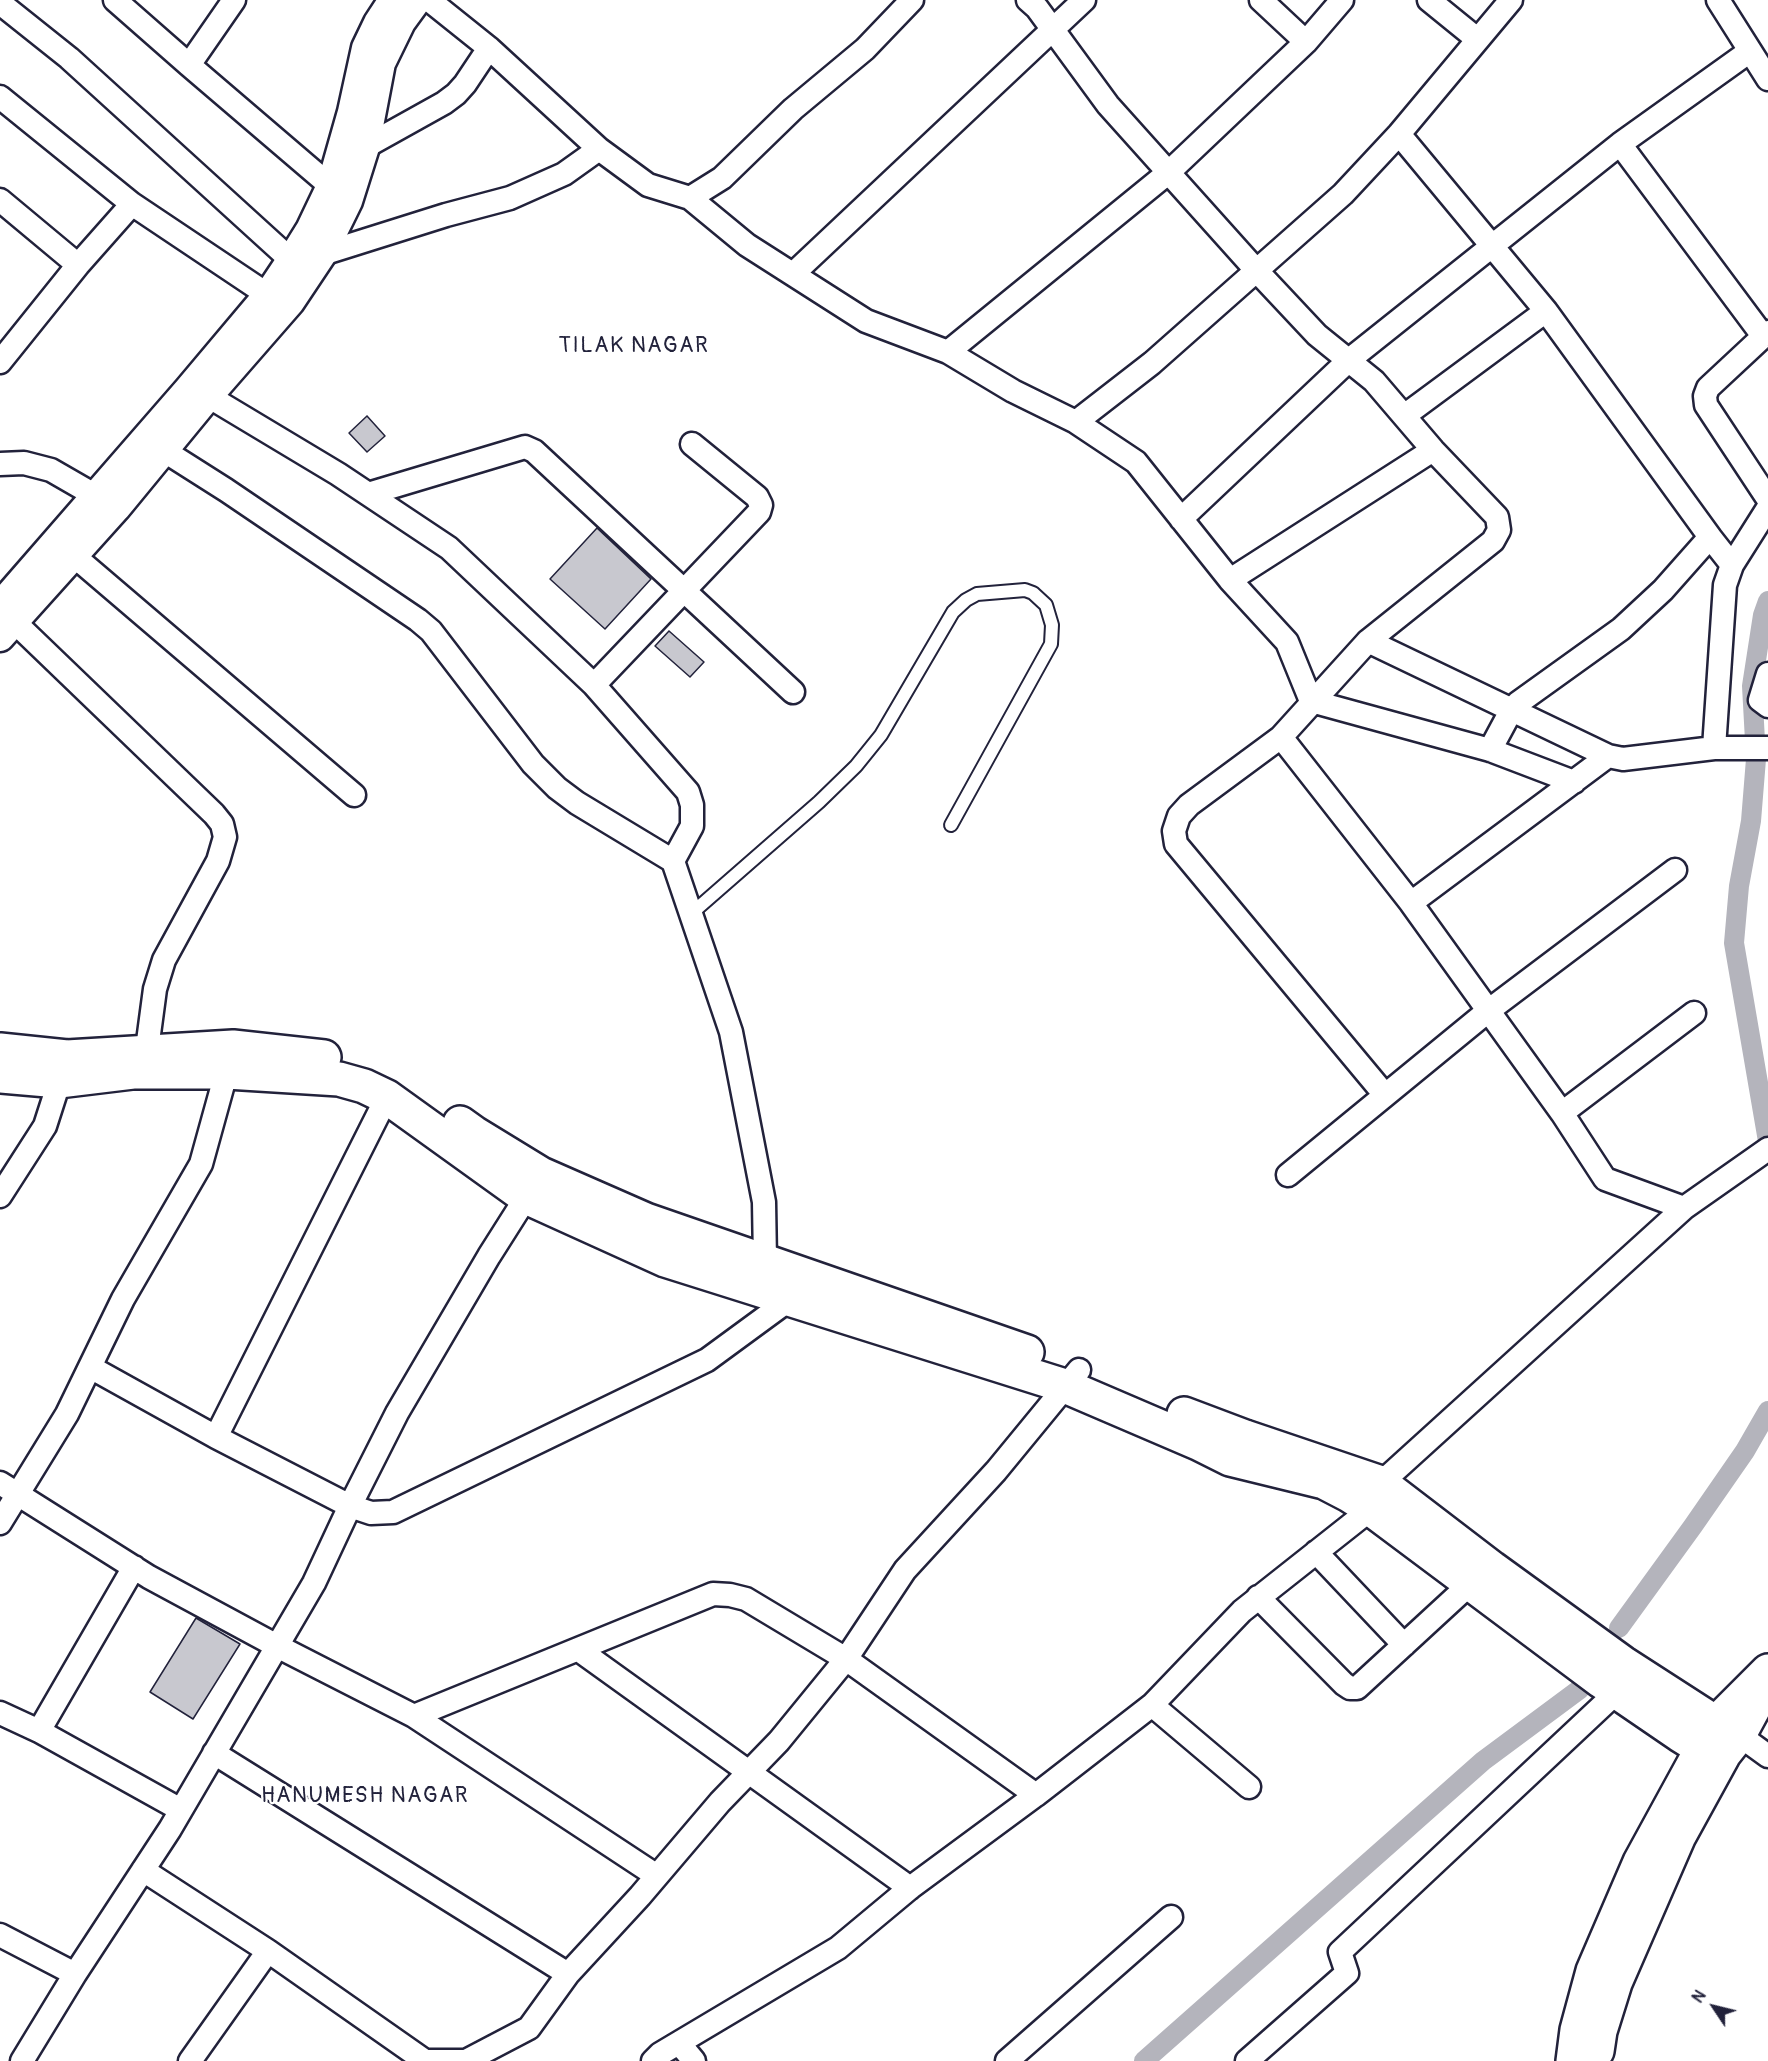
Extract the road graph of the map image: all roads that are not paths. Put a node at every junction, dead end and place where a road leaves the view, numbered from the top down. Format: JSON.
{"nodes":[{"id":1,"x":115,"y":0,"type":"edge"},
{"id":2,"x":234,"y":0,"type":"edge"},
{"id":3,"x":393,"y":0,"type":"edge"},
{"id":4,"x":417,"y":0,"type":"edge"},
{"id":5,"x":429,"y":0,"type":"edge"},
{"id":6,"x":912,"y":0,"type":"edge"},
{"id":7,"x":1028,"y":0,"type":"edge"},
{"id":8,"x":1084,"y":0,"type":"edge"},
{"id":9,"x":1262,"y":0,"type":"edge"},
{"id":10,"x":1342,"y":0,"type":"edge"},
{"id":11,"x":1429,"y":0,"type":"edge"},
{"id":12,"x":1511,"y":0,"type":"edge"},
{"id":13,"x":1718,"y":0,"type":"edge"},
{"id":14,"x":0,"y":3,"type":"edge"},
{"id":15,"x":1053,"y":30,"type":"junction"},
{"id":16,"x":1478,"y":39,"type":"junction"},
{"id":17,"x":1306,"y":42,"type":"junction"},
{"id":18,"x":489,"y":48,"type":"junction"},
{"id":19,"x":1750,"y":51,"type":"junction"},
{"id":20,"x":189,"y":65,"type":"junction"},
{"id":21,"x":1768,"y":79,"type":"edge"},
{"id":22,"x":0,"y":97,"type":"edge"},
{"id":23,"x":1399,"y":134,"type":"junction"},
{"id":24,"x":1620,"y":144,"type":"junction"},
{"id":25,"x":365,"y":147,"type":"junction"},
{"id":26,"x":599,"y":149,"type":"junction"},
{"id":27,"x":1169,"y":172,"type":"junction"},
{"id":28,"x":340,"y":194,"type":"junction"},
{"id":29,"x":690,"y":198,"type":"junction"},
{"id":30,"x":0,"y":200,"type":"edge"},
{"id":31,"x":132,"y":204,"type":"junction"},
{"id":32,"x":1492,"y":246,"type":"junction"},
{"id":33,"x":308,"y":263,"type":"junction"},
{"id":34,"x":78,"y":265,"type":"junction"},
{"id":35,"x":1256,"y":270,"type":"junction"},
{"id":36,"x":793,"y":274,"type":"junction"},
{"id":37,"x":268,"y":295,"type":"junction"},
{"id":38,"x":1546,"y":311,"type":"junction"},
{"id":39,"x":1766,"y":334,"type":"edge"},
{"id":40,"x":948,"y":352,"type":"junction"},
{"id":41,"x":1,"y":360,"type":"edge"},
{"id":42,"x":1348,"y":360,"type":"junction"},
{"id":43,"x":208,"y":396,"type":"junction"},
{"id":44,"x":1404,"y":416,"type":"junction"},
{"id":45,"x":1077,"y":422,"type":"junction"},
{"id":46,"x":693,"y":444,"type":"dead end"},
{"id":47,"x":163,"y":450,"type":"junction"},
{"id":48,"x":1433,"y":450,"type":"junction"},
{"id":49,"x":0,"y":464,"type":"edge"},
{"id":50,"x":368,"y":494,"type":"junction"},
{"id":51,"x":1768,"y":500,"type":"edge"},
{"id":52,"x":106,"y":501,"type":"junction"},
{"id":53,"x":1768,"y":508,"type":"edge"},
{"id":54,"x":1181,"y":519,"type":"junction"},
{"id":55,"x":1710,"y":537,"type":"junction"},
{"id":56,"x":73,"y":555,"type":"junction"},
{"id":57,"x":1732,"y":564,"type":"junction"},
{"id":58,"x":1230,"y":580,"type":"junction"},
{"id":59,"x":684,"y":591,"type":"junction"},
{"id":60,"x":3,"y":618,"type":"edge"},
{"id":61,"x":1368,"y":641,"type":"junction"},
{"id":62,"x":1768,"y":674,"type":"edge"},
{"id":63,"x":594,"y":685,"type":"junction"},
{"id":64,"x":793,"y":692,"type":"dead end"},
{"id":65,"x":1311,"y":701,"type":"junction"},
{"id":66,"x":1768,"y":706,"type":"edge"},
{"id":67,"x":1512,"y":709,"type":"junction"},
{"id":68,"x":1281,"y":737,"type":"junction"},
{"id":69,"x":1714,"y":748,"type":"junction"},
{"id":70,"x":1768,"y":748,"type":"edge"},
{"id":71,"x":1490,"y":750,"type":"junction"},
{"id":72,"x":1608,"y":756,"type":"junction"},
{"id":73,"x":1574,"y":782,"type":"junction"},
{"id":74,"x":354,"y":795,"type":"dead end"},
{"id":75,"x":951,"y":825,"type":"dead end"},
{"id":76,"x":673,"y":861,"type":"junction"},
{"id":77,"x":1674,"y":870,"type":"dead end"},
{"id":78,"x":1411,"y":903,"type":"junction"},
{"id":79,"x":692,"y":913,"type":"junction"},
{"id":80,"x":1488,"y":1011,"type":"junction"},
{"id":81,"x":1694,"y":1013,"type":"dead end"},
{"id":82,"x":0,"y":1050,"type":"edge"},
{"id":83,"x":230,"y":1059,"type":"junction"},
{"id":84,"x":146,"y":1061,"type":"junction"},
{"id":85,"x":63,"y":1069,"type":"junction"},
{"id":86,"x":0,"y":1076,"type":"edge"},
{"id":87,"x":1385,"y":1095,"type":"junction"},
{"id":88,"x":387,"y":1097,"type":"junction"},
{"id":89,"x":1562,"y":1113,"type":"junction"},
{"id":90,"x":1768,"y":1149,"type":"edge"},
{"id":91,"x":1288,"y":1175,"type":"dead end"},
{"id":92,"x":534,"y":1185,"type":"junction"},
{"id":93,"x":0,"y":1196,"type":"edge"},
{"id":94,"x":1684,"y":1208,"type":"junction"},
{"id":95,"x":762,"y":1275,"type":"junction"},
{"id":96,"x":816,"y":1277,"type":"junction"},
{"id":97,"x":790,"y":1299,"type":"junction"},
{"id":98,"x":90,"y":1367,"type":"junction"},
{"id":99,"x":1072,"y":1378,"type":"junction"},
{"id":100,"x":216,"y":1437,"type":"junction"},
{"id":101,"x":9,"y":1488,"type":"edge"},
{"id":102,"x":1376,"y":1496,"type":"junction"},
{"id":103,"x":350,"y":1506,"type":"junction"},
{"id":104,"x":0,"y":1523,"type":"edge"},
{"id":105,"x":1316,"y":1552,"type":"junction"},
{"id":106,"x":134,"y":1567,"type":"junction"},
{"id":107,"x":1470,"y":1584,"type":"junction"},
{"id":108,"x":1258,"y":1598,"type":"junction"},
{"id":109,"x":1404,"y":1645,"type":"junction"},
{"id":110,"x":276,"y":1646,"type":"junction"},
{"id":111,"x":579,"y":1650,"type":"junction"},
{"id":112,"x":846,"y":1659,"type":"junction"},
{"id":113,"x":1768,"y":1671,"type":"edge"},
{"id":114,"x":1768,"y":1678,"type":"edge"},
{"id":115,"x":1617,"y":1692,"type":"junction"},
{"id":116,"x":1152,"y":1705,"type":"junction"},
{"id":117,"x":0,"y":1713,"type":"edge"},
{"id":118,"x":414,"y":1716,"type":"junction"},
{"id":119,"x":39,"y":1731,"type":"junction"},
{"id":120,"x":1718,"y":1735,"type":"junction"},
{"id":121,"x":214,"y":1753,"type":"junction"},
{"id":122,"x":1768,"y":1756,"type":"edge"},
{"id":123,"x":748,"y":1773,"type":"junction"},
{"id":124,"x":1249,"y":1787,"type":"dead end"},
{"id":125,"x":1036,"y":1796,"type":"junction"},
{"id":126,"x":181,"y":1810,"type":"junction"},
{"id":127,"x":143,"y":1870,"type":"junction"},
{"id":128,"x":657,"y":1876,"type":"junction"},
{"id":129,"x":910,"y":1888,"type":"junction"},
{"id":130,"x":1171,"y":1917,"type":"dead end"},
{"id":131,"x":0,"y":1935,"type":"edge"},
{"id":132,"x":268,"y":1950,"type":"junction"},
{"id":133,"x":75,"y":1974,"type":"junction"},
{"id":134,"x":568,"y":1974,"type":"junction"},
{"id":135,"x":679,"y":2043,"type":"junction"},
{"id":136,"x":22,"y":2061,"type":"edge"},
{"id":137,"x":190,"y":2061,"type":"edge"},
{"id":138,"x":425,"y":2061,"type":"edge"},
{"id":139,"x":653,"y":2061,"type":"edge"},
{"id":140,"x":694,"y":2061,"type":"edge"},
{"id":141,"x":1007,"y":2061,"type":"edge"},
{"id":142,"x":1246,"y":2061,"type":"edge"},
{"id":143,"x":1573,"y":2061,"type":"edge"},
{"id":144,"x":1596,"y":2061,"type":"edge"}],
"edges":[{"from":1,"to":20,"type":"street"},
{"from":2,"to":20,"type":"street"},
{"from":3,"to":28,"type":"street"},
{"from":4,"to":25,"type":"street"},
{"from":5,"to":18,"type":"street"},
{"from":6,"to":29,"type":"street"},
{"from":7,"to":15,"type":"street"},
{"from":8,"to":15,"type":"street"},
{"from":9,"to":17,"type":"street"},
{"from":10,"to":17,"type":"street"},
{"from":11,"to":16,"type":"street"},
{"from":12,"to":16,"type":"street"},
{"from":13,"to":19,"type":"street"},
{"from":14,"to":33,"type":"street"},
{"from":15,"to":27,"type":"street"},
{"from":15,"to":36,"type":"street"},
{"from":16,"to":23,"type":"street"},
{"from":17,"to":27,"type":"street"},
{"from":18,"to":25,"type":"street"},
{"from":18,"to":26,"type":"street"},
{"from":19,"to":21,"type":"street"},
{"from":19,"to":24,"type":"street"},
{"from":20,"to":28,"type":"street"},
{"from":22,"to":31,"type":"street"},
{"from":23,"to":32,"type":"street"},
{"from":23,"to":35,"type":"street"},
{"from":24,"to":32,"type":"street"},
{"from":24,"to":39,"type":"street"},
{"from":25,"to":28,"type":"street"},
{"from":26,"to":29,"type":"street"},
{"from":26,"to":33,"type":"street"},
{"from":27,"to":35,"type":"street"},
{"from":27,"to":40,"type":"street"},
{"from":28,"to":33,"type":"street"},
{"from":29,"to":36,"type":"street"},
{"from":30,"to":34,"type":"street"},
{"from":31,"to":34,"type":"street"},
{"from":31,"to":37,"type":"street"},
{"from":32,"to":38,"type":"street"},
{"from":32,"to":42,"type":"street"},
{"from":33,"to":37,"type":"street"},
{"from":33,"to":43,"type":"street"},
{"from":34,"to":41,"type":"street"},
{"from":35,"to":42,"type":"street"},
{"from":35,"to":45,"type":"street"},
{"from":36,"to":40,"type":"street"},
{"from":37,"to":52,"type":"street"},
{"from":38,"to":44,"type":"street"},
{"from":38,"to":55,"type":"street"},
{"from":39,"to":51,"type":"street"},
{"from":40,"to":45,"type":"street"},
{"from":42,"to":44,"type":"street"},
{"from":42,"to":54,"type":"street"},
{"from":43,"to":47,"type":"street"},
{"from":43,"to":50,"type":"street"},
{"from":44,"to":48,"type":"street"},
{"from":45,"to":54,"type":"street"},
{"from":46,"to":59,"type":"street"},
{"from":47,"to":52,"type":"street"},
{"from":47,"to":76,"type":"street"},
{"from":48,"to":58,"type":"street"},
{"from":48,"to":61,"type":"street"},
{"from":49,"to":52,"type":"street"},
{"from":50,"to":59,"type":"street"},
{"from":50,"to":63,"type":"street"},
{"from":52,"to":56,"type":"street"},
{"from":52,"to":60,"type":"street"},
{"from":53,"to":57,"type":"street"},
{"from":54,"to":58,"type":"street"},
{"from":55,"to":57,"type":"street"},
{"from":55,"to":67,"type":"street"},
{"from":56,"to":60,"type":"street"},
{"from":56,"to":74,"type":"street"},
{"from":57,"to":69,"type":"street"},
{"from":58,"to":65,"type":"street"},
{"from":59,"to":63,"type":"street"},
{"from":59,"to":64,"type":"street"},
{"from":60,"to":84,"type":"street"},
{"from":61,"to":65,"type":"street"},
{"from":61,"to":67,"type":"street"},
{"from":62,"to":66,"type":"street"},
{"from":63,"to":76,"type":"street"},
{"from":65,"to":68,"type":"street"},
{"from":65,"to":71,"type":"street"},
{"from":67,"to":71,"type":"street"},
{"from":67,"to":72,"type":"street"},
{"from":68,"to":78,"type":"street"},
{"from":68,"to":87,"type":"street"},
{"from":69,"to":70,"type":"street"},
{"from":69,"to":72,"type":"street"},
{"from":71,"to":73,"type":"street"},
{"from":72,"to":73,"type":"street"},
{"from":73,"to":78,"type":"street"},
{"from":75,"to":79,"type":"lane"},
{"from":76,"to":79,"type":"street"},
{"from":77,"to":80,"type":"street"},
{"from":78,"to":80,"type":"street"},
{"from":79,"to":95,"type":"street"},
{"from":80,"to":87,"type":"street"},
{"from":80,"to":89,"type":"street"},
{"from":81,"to":89,"type":"street"},
{"from":82,"to":85,"type":"main road"},
{"from":83,"to":84,"type":"main road"},
{"from":83,"to":88,"type":"main road"},
{"from":83,"to":92,"type":"main road"},
{"from":83,"to":98,"type":"street"},
{"from":84,"to":85,"type":"main road"},
{"from":85,"to":86,"type":"main road"},
{"from":85,"to":93,"type":"street"},
{"from":87,"to":91,"type":"street"},
{"from":88,"to":92,"type":"main road"},
{"from":88,"to":100,"type":"street"},
{"from":89,"to":94,"type":"street"},
{"from":90,"to":94,"type":"street"},
{"from":92,"to":95,"type":"main road"},
{"from":92,"to":103,"type":"street"},
{"from":94,"to":102,"type":"street"},
{"from":95,"to":96,"type":"main road"},
{"from":95,"to":97,"type":"main road"},
{"from":96,"to":97,"type":"street"},
{"from":96,"to":99,"type":"main road"},
{"from":97,"to":99,"type":"main road"},
{"from":97,"to":103,"type":"street"},
{"from":98,"to":100,"type":"street"},
{"from":98,"to":101,"type":"street"},
{"from":99,"to":102,"type":"main road"},
{"from":99,"to":112,"type":"street"},
{"from":100,"to":103,"type":"street"},
{"from":101,"to":104,"type":"street"},
{"from":101,"to":106,"type":"street"},
{"from":102,"to":105,"type":"street"},
{"from":102,"to":107,"type":"main road"},
{"from":102,"to":120,"type":"main road"},
{"from":103,"to":110,"type":"street"},
{"from":105,"to":108,"type":"street"},
{"from":105,"to":109,"type":"street"},
{"from":106,"to":110,"type":"street"},
{"from":106,"to":119,"type":"street"},
{"from":107,"to":109,"type":"street"},
{"from":107,"to":115,"type":"main road"},
{"from":108,"to":109,"type":"street"},
{"from":108,"to":116,"type":"street"},
{"from":110,"to":118,"type":"street"},
{"from":110,"to":121,"type":"street"},
{"from":111,"to":112,"type":"street"},
{"from":111,"to":118,"type":"street"},
{"from":111,"to":123,"type":"street"},
{"from":112,"to":123,"type":"street"},
{"from":112,"to":125,"type":"street"},
{"from":113,"to":120,"type":"main road"},
{"from":114,"to":120,"type":"main road"},
{"from":115,"to":120,"type":"main road"},
{"from":115,"to":142,"type":"street"},
{"from":116,"to":124,"type":"street"},
{"from":116,"to":125,"type":"street"},
{"from":117,"to":119,"type":"street"},
{"from":118,"to":128,"type":"street"},
{"from":119,"to":126,"type":"street"},
{"from":120,"to":122,"type":"street"},
{"from":120,"to":143,"type":"main road"},
{"from":120,"to":144,"type":"main road"},
{"from":121,"to":126,"type":"street"},
{"from":121,"to":134,"type":"street"},
{"from":123,"to":128,"type":"street"},
{"from":123,"to":129,"type":"street"},
{"from":125,"to":129,"type":"street"},
{"from":126,"to":127,"type":"street"},
{"from":127,"to":132,"type":"street"},
{"from":127,"to":133,"type":"street"},
{"from":128,"to":134,"type":"street"},
{"from":129,"to":135,"type":"street"},
{"from":130,"to":141,"type":"street"},
{"from":131,"to":133,"type":"street"},
{"from":132,"to":137,"type":"street"},
{"from":132,"to":138,"type":"street"},
{"from":133,"to":136,"type":"street"},
{"from":134,"to":138,"type":"street"},
{"from":135,"to":139,"type":"street"},
{"from":135,"to":140,"type":"street"}]}
